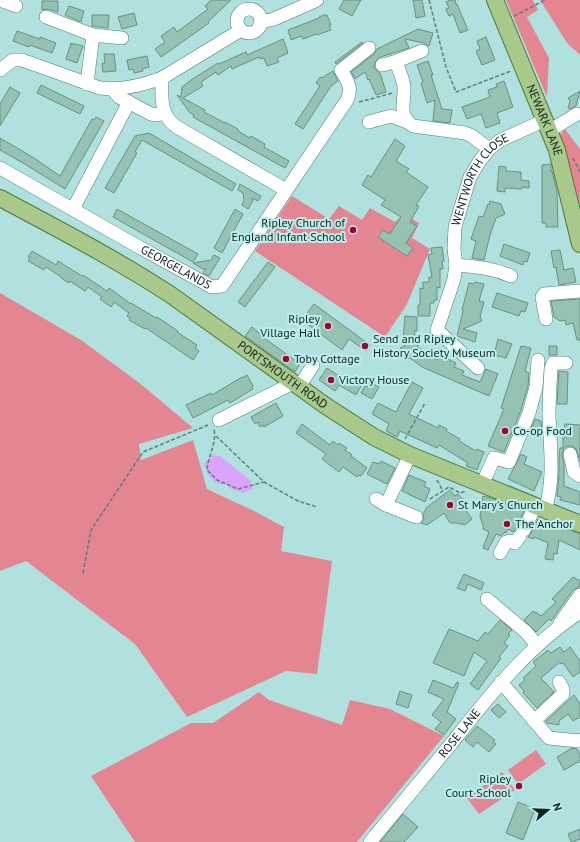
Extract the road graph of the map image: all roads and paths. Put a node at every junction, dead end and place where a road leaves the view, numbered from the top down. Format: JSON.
{"nodes":[{"id":1,"x":0,"y":0,"type":"edge"},
{"id":2,"x":317,"y":0,"type":"edge"},
{"id":3,"x":429,"y":0,"type":"edge"},
{"id":4,"x":495,"y":0,"type":"edge"},
{"id":5,"x":545,"y":0,"type":"edge"},
{"id":6,"x":16,"y":6,"type":"dead end"},
{"id":7,"x":46,"y":17,"type":"dead end"},
{"id":8,"x":504,"y":21,"type":"junction"},
{"id":9,"x":260,"y":22,"type":"junction"},
{"id":10,"x":241,"y":30,"type":"junction"},
{"id":11,"x":93,"y":35,"type":"junction"},
{"id":12,"x":122,"y":38,"type":"dead end"},
{"id":13,"x":369,"y":48,"type":"dead end"},
{"id":14,"x":422,"y":51,"type":"dead end"},
{"id":15,"x":2,"y":62,"type":"edge"},
{"id":16,"x":396,"y":62,"type":"junction"},
{"id":17,"x":382,"y":65,"type":"dead end"},
{"id":18,"x":523,"y":67,"type":"junction"},
{"id":19,"x":162,"y":78,"type":"junction"},
{"id":20,"x":87,"y":84,"type":"junction"},
{"id":21,"x":112,"y":89,"type":"junction"},
{"id":22,"x":398,"y":92,"type":"junction"},
{"id":23,"x":129,"y":102,"type":"junction"},
{"id":24,"x":345,"y":103,"type":"junction"},
{"id":25,"x":164,"y":113,"type":"junction"},
{"id":26,"x":578,"y":113,"type":"edge"},
{"id":27,"x":369,"y":122,"type":"dead end"},
{"id":28,"x":407,"y":122,"type":"junction"},
{"id":29,"x":547,"y":125,"type":"junction"},
{"id":30,"x":489,"y":149,"type":"junction"},
{"id":31,"x":0,"y":168,"type":"edge"},
{"id":32,"x":286,"y":190,"type":"junction"},
{"id":33,"x":0,"y":198,"type":"edge"},
{"id":34,"x":72,"y":208,"type":"junction"},
{"id":35,"x":580,"y":244,"type":"edge"},
{"id":36,"x":456,"y":265,"type":"junction"},
{"id":37,"x":511,"y":276,"type":"dead end"},
{"id":38,"x":580,"y":290,"type":"edge"},
{"id":39,"x":546,"y":319,"type":"dead end"},
{"id":40,"x":538,"y":360,"type":"dead end"},
{"id":41,"x":566,"y":362,"type":"dead end"},
{"id":42,"x":313,"y":365,"type":"dead end"},
{"id":43,"x":478,"y":368,"type":"dead end"},
{"id":44,"x":296,"y":385,"type":"junction"},
{"id":45,"x":425,"y":403,"type":"dead end"},
{"id":46,"x":218,"y":420,"type":"junction"},
{"id":47,"x":216,"y":436,"type":"junction"},
{"id":48,"x":407,"y":449,"type":"junction"},
{"id":49,"x":570,"y":454,"type":"dead end"},
{"id":50,"x":437,"y":476,"type":"dead end"},
{"id":51,"x":580,"y":476,"type":"edge"},
{"id":52,"x":264,"y":482,"type":"junction"},
{"id":53,"x":476,"y":487,"type":"junction"},
{"id":54,"x":442,"y":491,"type":"junction"},
{"id":55,"x":430,"y":500,"type":"dead end"},
{"id":56,"x":317,"y":507,"type":"dead end"},
{"id":57,"x":540,"y":508,"type":"junction"},
{"id":58,"x":416,"y":517,"type":"dead end"},
{"id":59,"x":580,"y":524,"type":"edge"},
{"id":60,"x":500,"y":554,"type":"dead end"},
{"id":61,"x":83,"y":573,"type":"dead end"},
{"id":62,"x":580,"y":595,"type":"edge"},
{"id":63,"x":487,"y":599,"type":"dead end"},
{"id":64,"x":580,"y":612,"type":"edge"},
{"id":65,"x":556,"y":630,"type":"junction"},
{"id":66,"x":537,"y":645,"type":"junction"},
{"id":67,"x":501,"y":682,"type":"junction"},
{"id":68,"x":560,"y":682,"type":"dead end"},
{"id":69,"x":534,"y":721,"type":"junction"},
{"id":70,"x":580,"y":740,"type":"edge"},
{"id":71,"x":370,"y":842,"type":"edge"}],
"edges":[{"from":1,"to":6,"type":"street"},
{"from":2,"to":9,"type":"street"},
{"from":3,"to":18,"type":"path"},
{"from":4,"to":8,"type":"main road","name":"NEWARK LANE"},
{"from":5,"to":8,"type":"path"},
{"from":7,"to":11,"type":"street"},
{"from":8,"to":18,"type":"main road","name":"NEWARK LANE"},
{"from":9,"to":10,"type":"street"},
{"from":9,"to":10,"type":"street"},
{"from":10,"to":19,"type":"street"},
{"from":11,"to":12,"type":"street"},
{"from":11,"to":20,"type":"street"},
{"from":13,"to":24,"type":"street"},
{"from":14,"to":16,"type":"street"},
{"from":15,"to":20,"type":"street"},
{"from":16,"to":17,"type":"street"},
{"from":16,"to":22,"type":"street"},
{"from":18,"to":29,"type":"main road","name":"NEWARK LANE"},
{"from":19,"to":21,"type":"street"},
{"from":19,"to":25,"type":"street"},
{"from":20,"to":21,"type":"street"},
{"from":21,"to":23,"type":"street"},
{"from":22,"to":24,"type":"path"},
{"from":22,"to":28,"type":"street"},
{"from":23,"to":25,"type":"street"},
{"from":23,"to":34,"type":"street"},
{"from":24,"to":32,"type":"street","name":"GEORGELANDS"},
{"from":25,"to":32,"type":"street"},
{"from":26,"to":29,"type":"street","name":"WENTWORTH CLOSE"},
{"from":27,"to":28,"type":"street"},
{"from":28,"to":30,"type":"street"},
{"from":29,"to":30,"type":"street","name":"WENTWORTH CLOSE"},
{"from":29,"to":35,"type":"main road","name":"NEWARK LANE"},
{"from":30,"to":36,"type":"street","name":"WENTWORTH CLOSE"},
{"from":31,"to":34,"type":"street","name":"GEORGELANDS"},
{"from":32,"to":34,"type":"street","name":"GEORGELANDS"},
{"from":33,"to":44,"type":"main road","name":"PORTSMOUTH ROAD"},
{"from":36,"to":37,"type":"street"},
{"from":36,"to":43,"type":"street","name":"WENTWORTH CLOSE"},
{"from":38,"to":39,"type":"street"},
{"from":40,"to":53,"type":"street"},
{"from":41,"to":57,"type":"street"},
{"from":42,"to":44,"type":"street"},
{"from":44,"to":46,"type":"street"},
{"from":44,"to":48,"type":"main road","name":"PORTSMOUTH ROAD"},
{"from":45,"to":48,"type":"path"},
{"from":46,"to":47,"type":"path"},
{"from":46,"to":61,"type":"path"},
{"from":47,"to":52,"type":"path"},
{"from":47,"to":52,"type":"path"},
{"from":48,"to":53,"type":"main road","name":"PORTSMOUTH ROAD"},
{"from":48,"to":58,"type":"street"},
{"from":49,"to":51,"type":"street"},
{"from":50,"to":54,"type":"path"},
{"from":52,"to":56,"type":"path"},
{"from":53,"to":54,"type":"path"},
{"from":53,"to":57,"type":"main road","name":"PORTSMOUTH ROAD"},
{"from":54,"to":55,"type":"path"},
{"from":57,"to":59,"type":"main road","name":"PORTSMOUTH ROAD"},
{"from":57,"to":60,"type":"street"},
{"from":62,"to":65,"type":"street","name":"ROSE LANE"},
{"from":63,"to":66,"type":"street"},
{"from":64,"to":65,"type":"street","name":"ROSE LANE"},
{"from":65,"to":66,"type":"street","name":"ROSE LANE"},
{"from":66,"to":67,"type":"street","name":"ROSE LANE"},
{"from":67,"to":69,"type":"street"},
{"from":67,"to":71,"type":"street","name":"ROSE LANE"},
{"from":68,"to":69,"type":"street"},
{"from":69,"to":70,"type":"street"}]}
